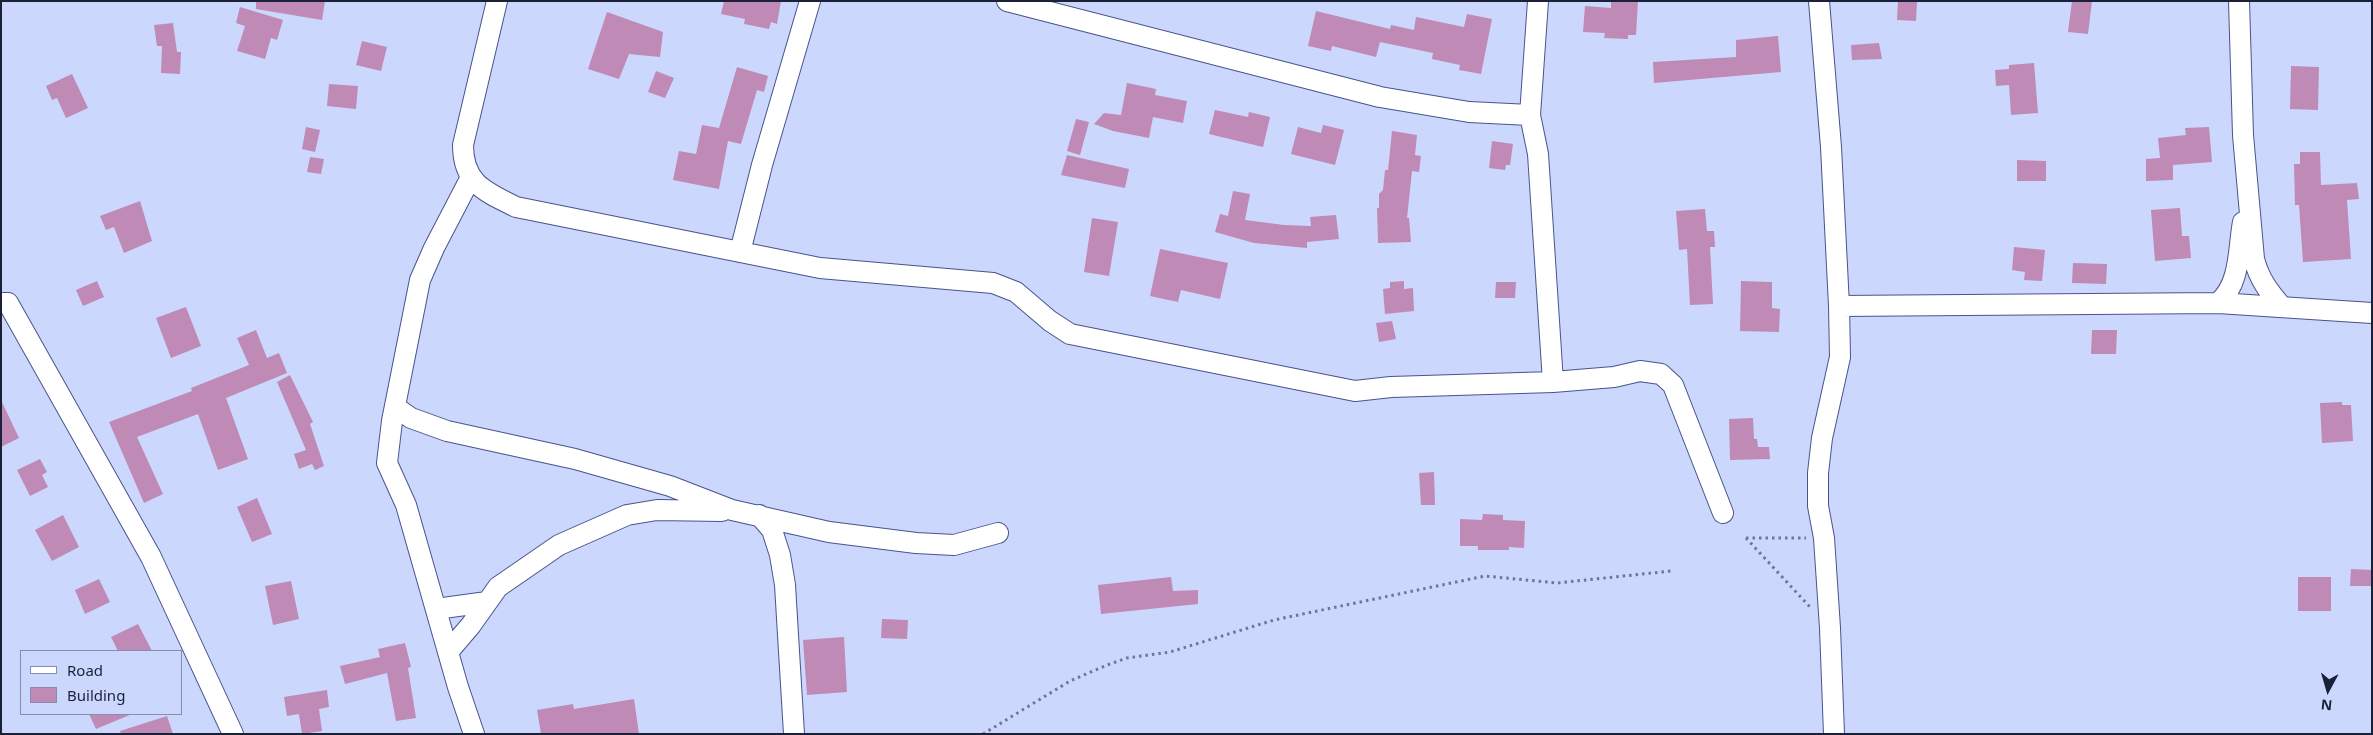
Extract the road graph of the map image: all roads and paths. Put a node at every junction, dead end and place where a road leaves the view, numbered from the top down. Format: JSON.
{"nodes":[{"id":1,"x":498,"y":1,"type":"edge"},
{"id":2,"x":810,"y":1,"type":"edge"},
{"id":3,"x":1007,"y":1,"type":"edge"},
{"id":4,"x":1538,"y":1,"type":"edge"},
{"id":5,"x":1819,"y":1,"type":"edge"},
{"id":6,"x":2238,"y":1,"type":"edge"},
{"id":7,"x":1530,"y":115,"type":"junction"},
{"id":8,"x":470,"y":177,"type":"junction"},
{"id":9,"x":2248,"y":198,"type":"junction"},
{"id":10,"x":740,"y":252,"type":"junction"},
{"id":11,"x":3,"y":297,"type":"edge"},
{"id":12,"x":2218,"y":303,"type":"junction"},
{"id":13,"x":1840,"y":306,"type":"junction"},
{"id":14,"x":2282,"y":307,"type":"junction"},
{"id":15,"x":2372,"y":313,"type":"edge"},
{"id":16,"x":1553,"y":382,"type":"junction"},
{"id":17,"x":395,"y":407,"type":"junction"},
{"id":18,"x":732,"y":510,"type":"junction"},
{"id":19,"x":1723,"y":513,"type":"dead end"},
{"id":20,"x":759,"y":515,"type":"junction"},
{"id":21,"x":998,"y":533,"type":"dead end"},
{"id":22,"x":1824,"y":538,"type":"junction"},
{"id":23,"x":1671,"y":571,"type":"dead end"},
{"id":24,"x":487,"y":602,"type":"junction"},
{"id":25,"x":436,"y":610,"type":"junction"},
{"id":26,"x":1830,"y":628,"type":"junction"},
{"id":27,"x":448,"y":652,"type":"junction"},
{"id":28,"x":233,"y":734,"type":"edge"},
{"id":29,"x":474,"y":734,"type":"edge"},
{"id":30,"x":794,"y":734,"type":"edge"},
{"id":31,"x":984,"y":734,"type":"edge"},
{"id":32,"x":1834,"y":734,"type":"edge"}],
"edges":[{"from":1,"to":8,"type":"street"},
{"from":2,"to":10,"type":"street"},
{"from":3,"to":7,"type":"street"},
{"from":4,"to":7,"type":"street"},
{"from":5,"to":13,"type":"street"},
{"from":6,"to":9,"type":"street"},
{"from":7,"to":16,"type":"street"},
{"from":8,"to":10,"type":"street"},
{"from":8,"to":17,"type":"street"},
{"from":9,"to":12,"type":"street"},
{"from":9,"to":14,"type":"street"},
{"from":10,"to":16,"type":"street"},
{"from":11,"to":28,"type":"street"},
{"from":12,"to":13,"type":"street"},
{"from":12,"to":14,"type":"street"},
{"from":13,"to":22,"type":"street"},
{"from":14,"to":15,"type":"street"},
{"from":16,"to":19,"type":"street"},
{"from":17,"to":18,"type":"street"},
{"from":17,"to":25,"type":"street"},
{"from":18,"to":20,"type":"street"},
{"from":18,"to":24,"type":"street"},
{"from":20,"to":21,"type":"street"},
{"from":20,"to":30,"type":"street"},
{"from":22,"to":26,"type":"street"},
{"from":22,"to":26,"type":"path"},
{"from":23,"to":31,"type":"path"},
{"from":24,"to":25,"type":"street"},
{"from":24,"to":27,"type":"street"},
{"from":25,"to":27,"type":"street"},
{"from":26,"to":32,"type":"street"},
{"from":27,"to":29,"type":"street"}]}
